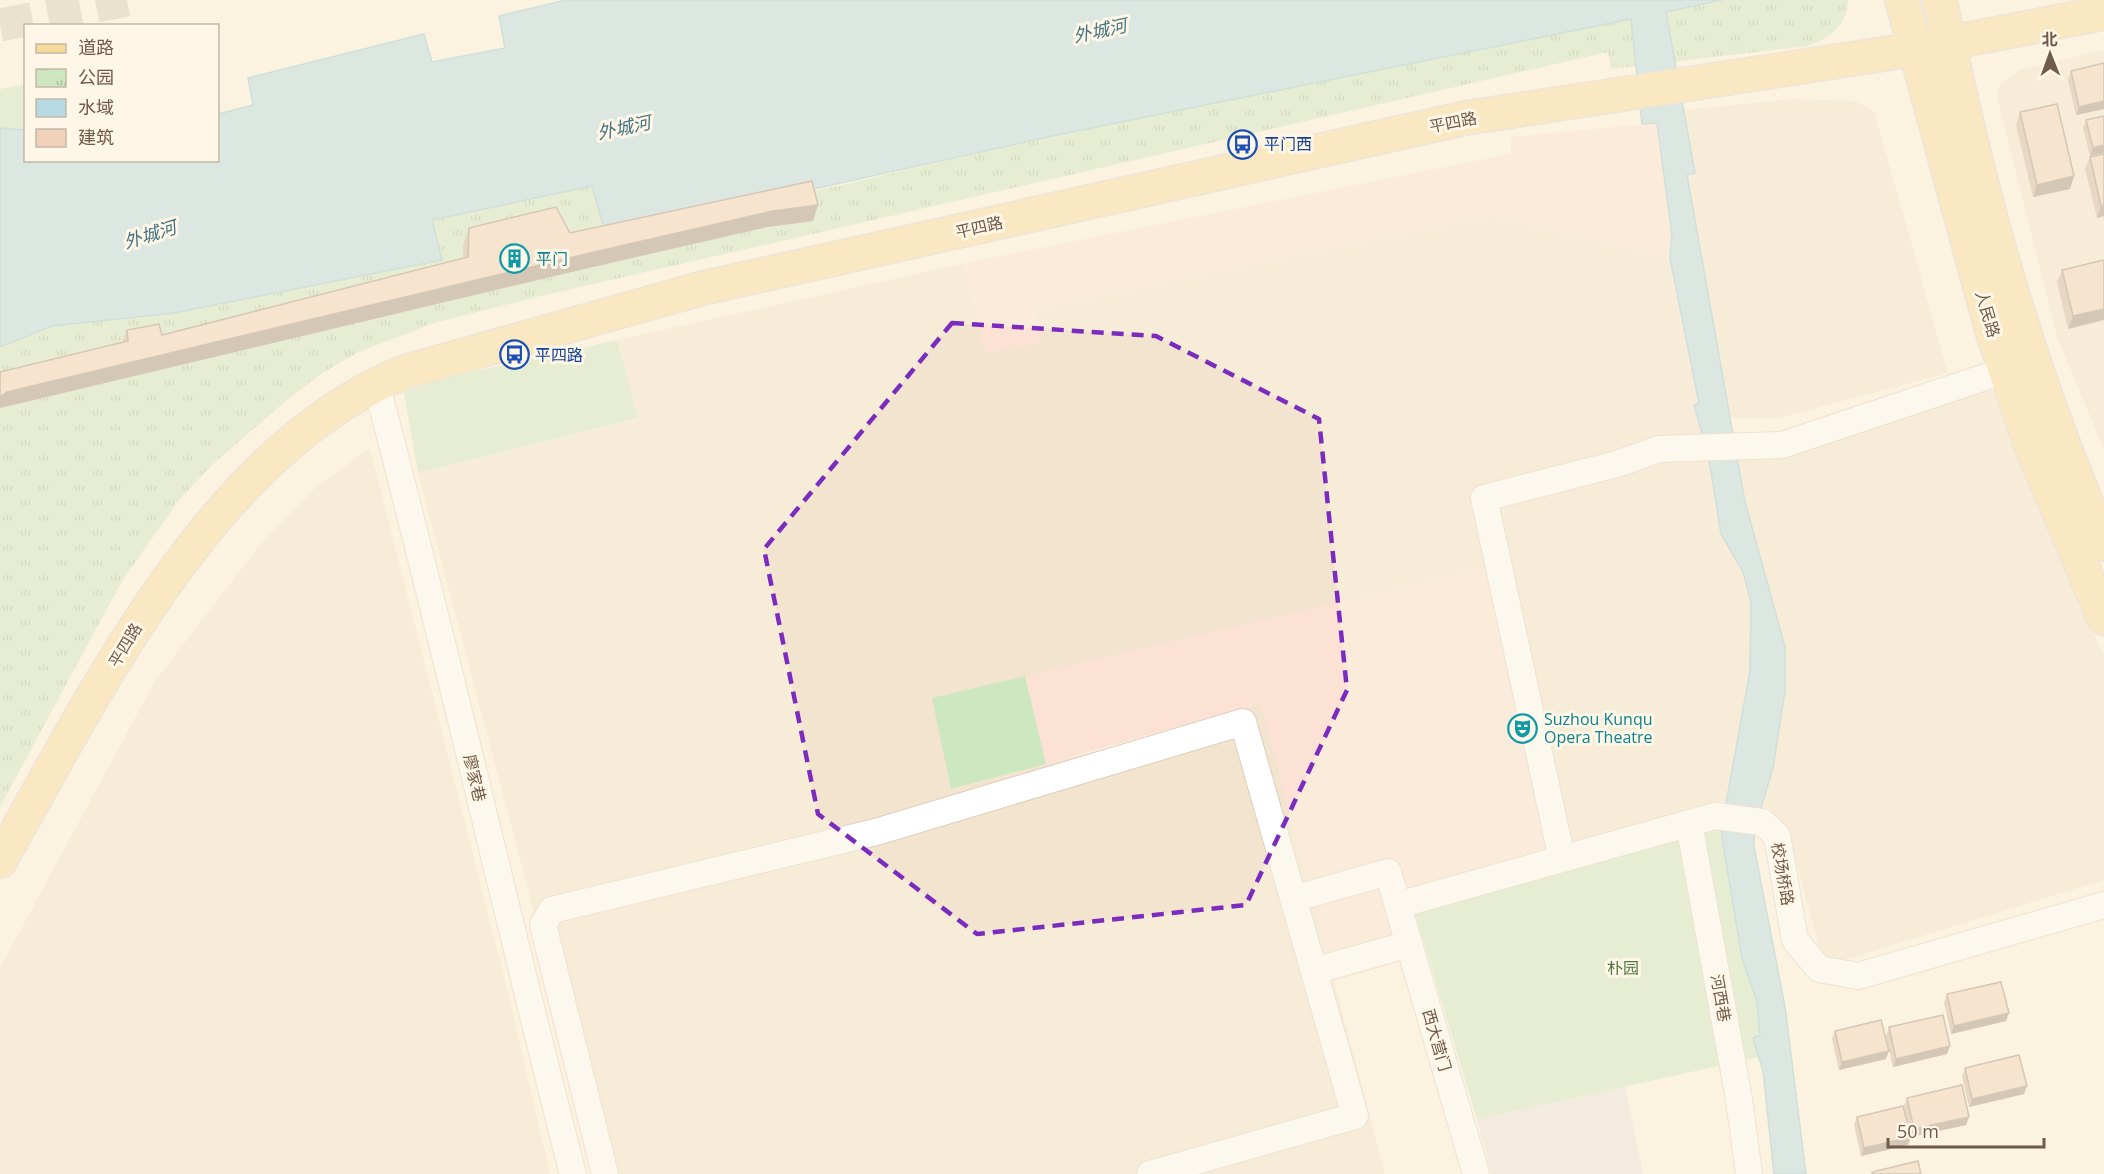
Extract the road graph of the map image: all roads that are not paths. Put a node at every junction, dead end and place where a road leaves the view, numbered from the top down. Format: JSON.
{"nodes":[{"id":1,"x":1902,"y":0,"type":"edge"},
{"id":2,"x":1940,"y":0,"type":"edge"},
{"id":3,"x":2104,"y":13,"type":"edge"},
{"id":4,"x":1933,"y":47,"type":"junction"},
{"id":5,"x":2006,"y":370,"type":"junction"},
{"id":6,"x":376,"y":383,"type":"junction"},
{"id":7,"x":2104,"y":544,"type":"edge"},
{"id":8,"x":2104,"y":618,"type":"edge"},
{"id":9,"x":1689,"y":823,"type":"junction"},
{"id":10,"x":1562,"y":859,"type":"junction"},
{"id":11,"x":0,"y":861,"type":"edge"},
{"id":12,"x":1293,"y":898,"type":"junction"},
{"id":13,"x":1398,"y":905,"type":"junction"},
{"id":14,"x":2104,"y":905,"type":"edge"},
{"id":15,"x":1409,"y":945,"type":"junction"},
{"id":16,"x":1314,"y":971,"type":"junction"},
{"id":17,"x":573,"y":1174,"type":"edge"},
{"id":18,"x":605,"y":1174,"type":"edge"},
{"id":19,"x":1150,"y":1174,"type":"edge"},
{"id":20,"x":1476,"y":1174,"type":"edge"},
{"id":21,"x":1749,"y":1174,"type":"edge"}],
"edges":[{"from":1,"to":4,"type":"main road","name":"人民路"},
{"from":2,"to":4,"type":"main road","name":"人民路"},
{"from":3,"to":4,"type":"main road","name":"平四路"},
{"from":4,"to":5,"type":"main road","name":"人民路"},
{"from":4,"to":6,"type":"main road","name":"平四路"},
{"from":4,"to":7,"type":"main road","name":"人民路"},
{"from":5,"to":8,"type":"main road","name":"人民路"},
{"from":5,"to":10,"type":"street"},
{"from":6,"to":11,"type":"main road","name":"平四路"},
{"from":6,"to":17,"type":"street","name":"廖家巷"},
{"from":9,"to":10,"type":"street","name":"校场桥路"},
{"from":9,"to":14,"type":"street","name":"校场桥路"},
{"from":9,"to":21,"type":"street","name":"河西巷"},
{"from":10,"to":13,"type":"street","name":"校场桥路"},
{"from":12,"to":13,"type":"street","name":"西大营门"},
{"from":12,"to":16,"type":"street"},
{"from":12,"to":18,"type":"street"},
{"from":13,"to":15,"type":"street","name":"西大营门"},
{"from":15,"to":16,"type":"street"},
{"from":15,"to":20,"type":"street","name":"西大营门"},
{"from":16,"to":19,"type":"street"}]}
